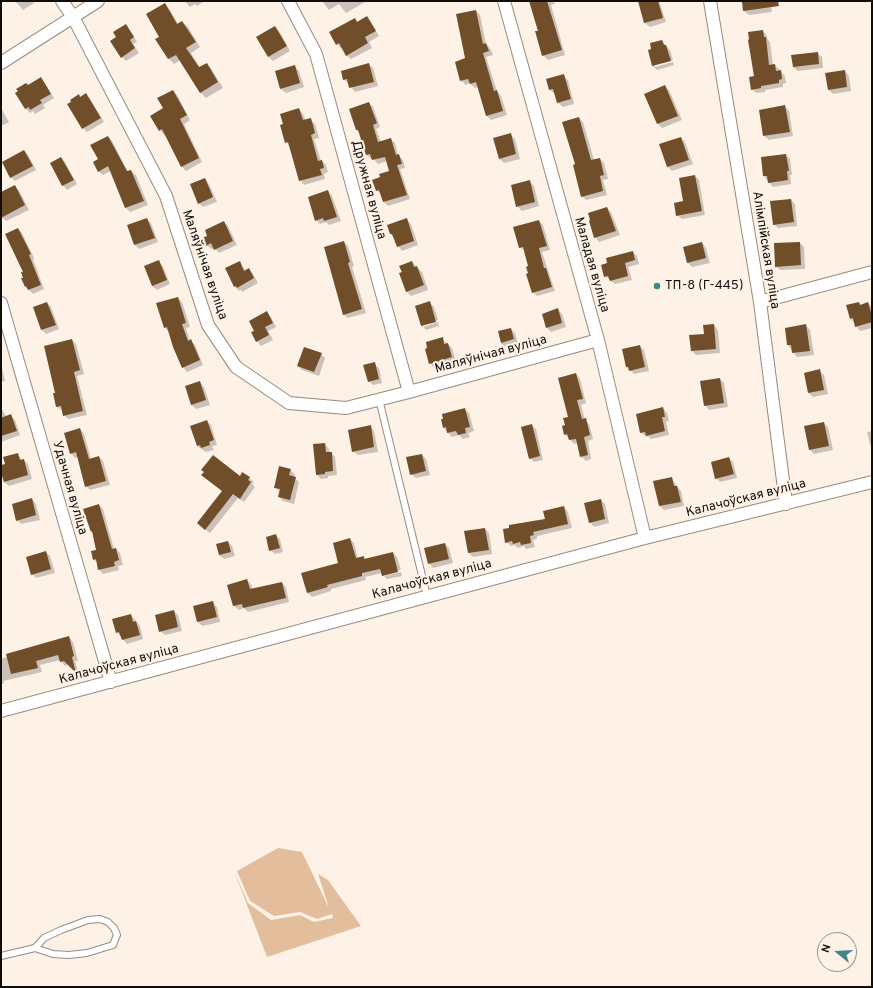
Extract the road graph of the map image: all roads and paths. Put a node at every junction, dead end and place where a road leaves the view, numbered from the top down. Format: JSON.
{"nodes":[{"id":1,"x":62,"y":1,"type":"edge"},
{"id":2,"x":98,"y":1,"type":"edge"},
{"id":3,"x":288,"y":1,"type":"edge"},
{"id":4,"x":504,"y":1,"type":"edge"},
{"id":5,"x":710,"y":1,"type":"edge"},
{"id":6,"x":73,"y":17,"type":"junction"},
{"id":7,"x":1,"y":63,"type":"edge"},
{"id":8,"x":872,"y":272,"type":"edge"},
{"id":9,"x":760,"y":302,"type":"junction"},
{"id":10,"x":1,"y":303,"type":"edge"},
{"id":11,"x":598,"y":340,"type":"junction"},
{"id":12,"x":409,"y":392,"type":"junction"},
{"id":13,"x":379,"y":400,"type":"junction"},
{"id":14,"x":872,"y":482,"type":"edge"},
{"id":15,"x":786,"y":504,"type":"junction"},
{"id":16,"x":645,"y":538,"type":"junction"},
{"id":17,"x":427,"y":596,"type":"junction"},
{"id":18,"x":111,"y":682,"type":"junction"},
{"id":19,"x":1,"y":711,"type":"edge"},
{"id":20,"x":34,"y":948,"type":"junction"},
{"id":21,"x":1,"y":956,"type":"edge"}],
"edges":[{"from":1,"to":6,"type":"street","name":"Маляўнічая вуліца"},
{"from":2,"to":6,"type":"street"},
{"from":3,"to":12,"type":"street","name":"Дружная вуліца"},
{"from":4,"to":11,"type":"street","name":"Маладая вуліца"},
{"from":5,"to":9,"type":"street","name":"Алімпійская вуліца"},
{"from":6,"to":7,"type":"street"},
{"from":6,"to":13,"type":"street","name":"Маляўнічая вуліца"},
{"from":8,"to":9,"type":"street"},
{"from":9,"to":15,"type":"street","name":"Алімпійская вуліца"},
{"from":10,"to":18,"type":"street","name":"Удачная вуліца"},
{"from":11,"to":12,"type":"street","name":"Маляўнічая вуліца"},
{"from":11,"to":16,"type":"street","name":"Маладая вуліца"},
{"from":12,"to":13,"type":"street","name":"Маляўнічая вуліца"},
{"from":13,"to":17,"type":"lane"},
{"from":14,"to":15,"type":"street","name":"Калачоўская вуліца"},
{"from":15,"to":16,"type":"street","name":"Калачоўская вуліца"},
{"from":16,"to":17,"type":"street","name":"Калачоўская вуліца"},
{"from":17,"to":18,"type":"street","name":"Калачоўская вуліца"},
{"from":18,"to":19,"type":"street","name":"Калачоўская вуліца"},
{"from":20,"to":20,"type":"lane"},
{"from":20,"to":21,"type":"lane"}]}
